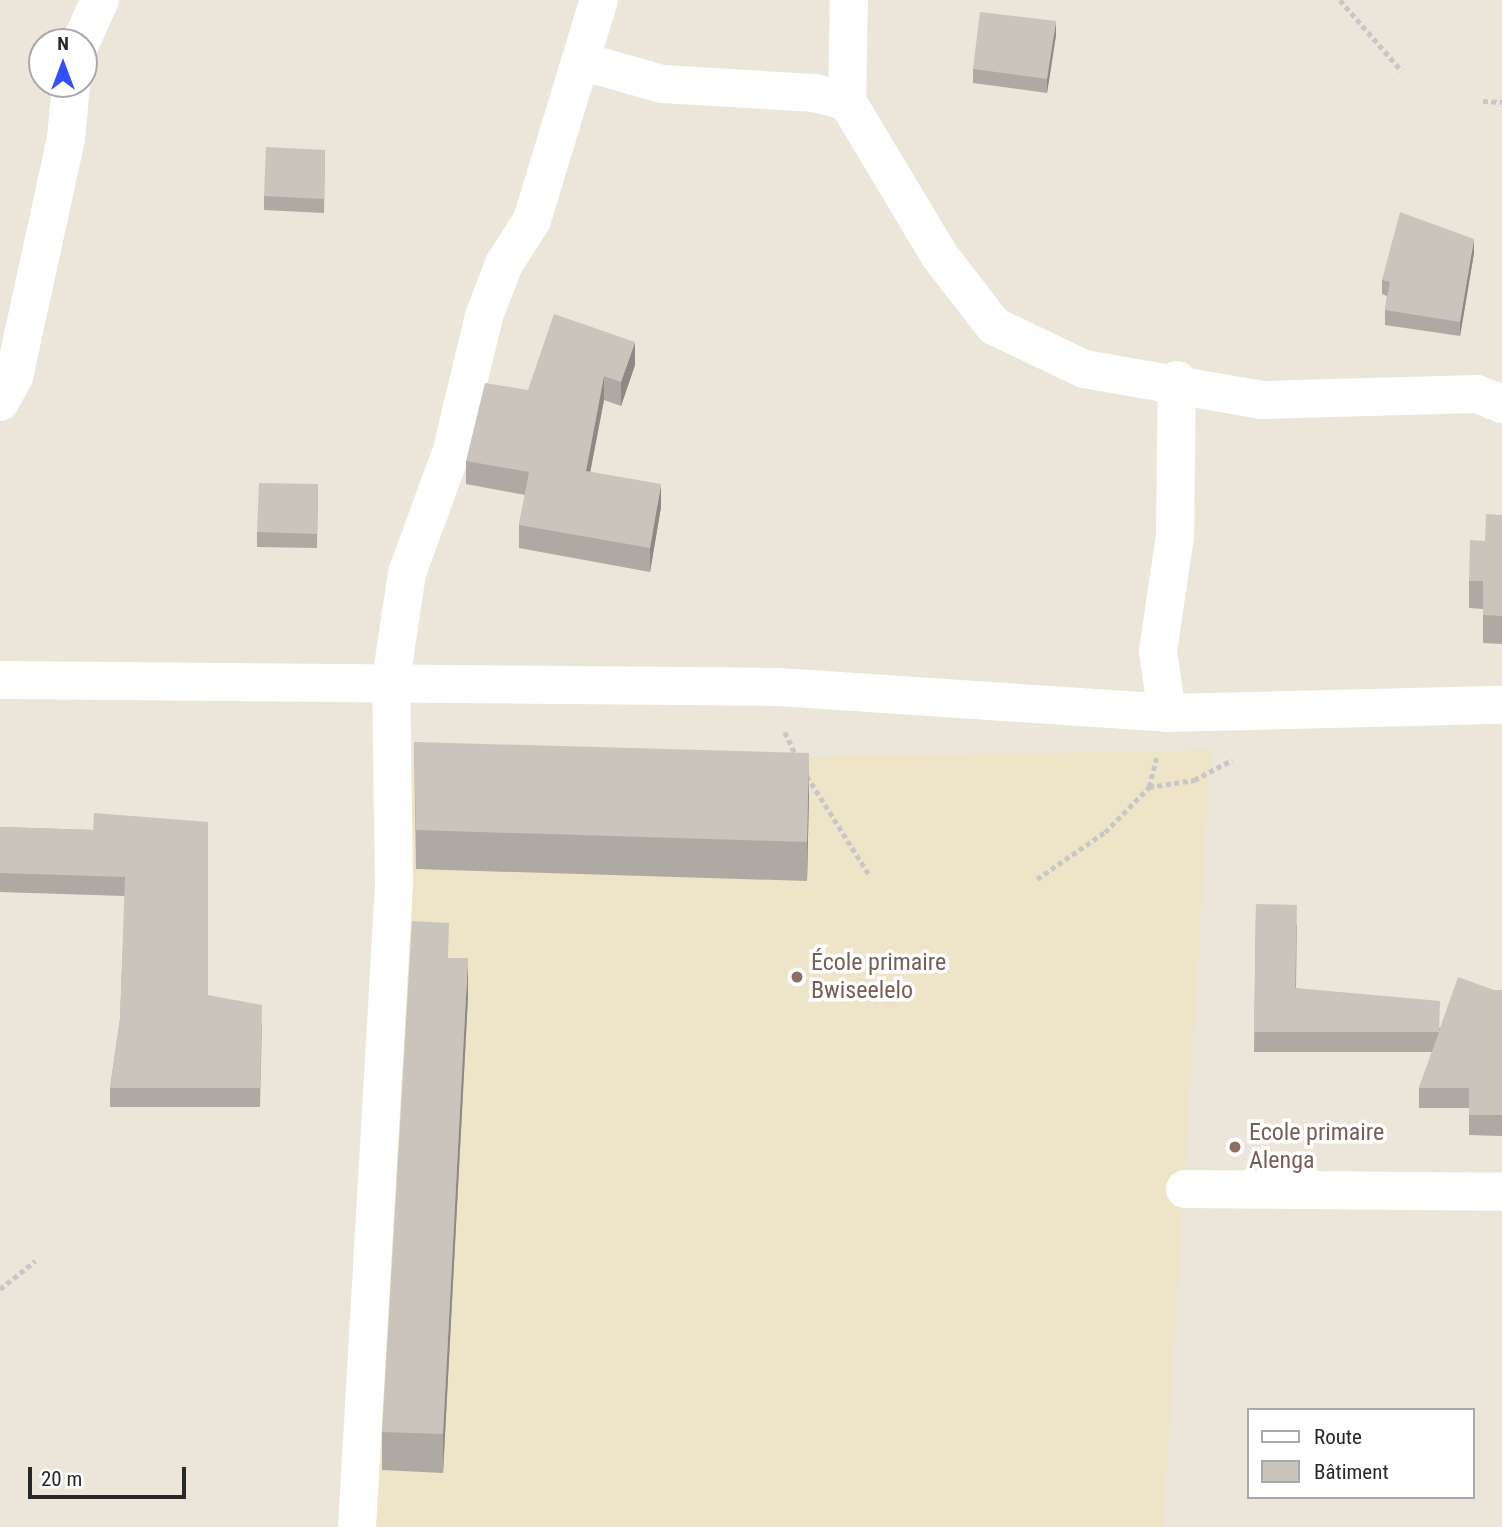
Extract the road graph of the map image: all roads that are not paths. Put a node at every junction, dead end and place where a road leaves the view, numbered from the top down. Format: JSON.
{"nodes":[{"id":1,"x":100,"y":0,"type":"edge"},
{"id":2,"x":599,"y":0,"type":"edge"},
{"id":3,"x":849,"y":0,"type":"edge"},
{"id":4,"x":87,"y":28,"type":"edge"},
{"id":5,"x":581,"y":61,"type":"junction"},
{"id":6,"x":70,"y":98,"type":"edge"},
{"id":7,"x":847,"y":101,"type":"junction"},
{"id":8,"x":1177,"y":380,"type":"junction"},
{"id":9,"x":0,"y":402,"type":"edge"},
{"id":10,"x":1502,"y":404,"type":"edge"},
{"id":11,"x":0,"y":680,"type":"edge"},
{"id":12,"x":391,"y":680,"type":"junction"},
{"id":13,"x":1502,"y":705,"type":"edge"},
{"id":14,"x":1167,"y":713,"type":"junction"},
{"id":15,"x":1185,"y":1189,"type":"dead end"},
{"id":16,"x":1502,"y":1192,"type":"edge"},
{"id":17,"x":357,"y":1527,"type":"edge"}],
"edges":[{"from":1,"to":4,"type":"street"},
{"from":2,"to":5,"type":"street"},
{"from":3,"to":7,"type":"street"},
{"from":5,"to":7,"type":"street"},
{"from":5,"to":12,"type":"street"},
{"from":6,"to":9,"type":"street"},
{"from":7,"to":8,"type":"street"},
{"from":8,"to":10,"type":"street"},
{"from":8,"to":14,"type":"street"},
{"from":11,"to":12,"type":"street"},
{"from":12,"to":14,"type":"street"},
{"from":12,"to":17,"type":"street"},
{"from":13,"to":14,"type":"street"},
{"from":15,"to":16,"type":"street"}]}
